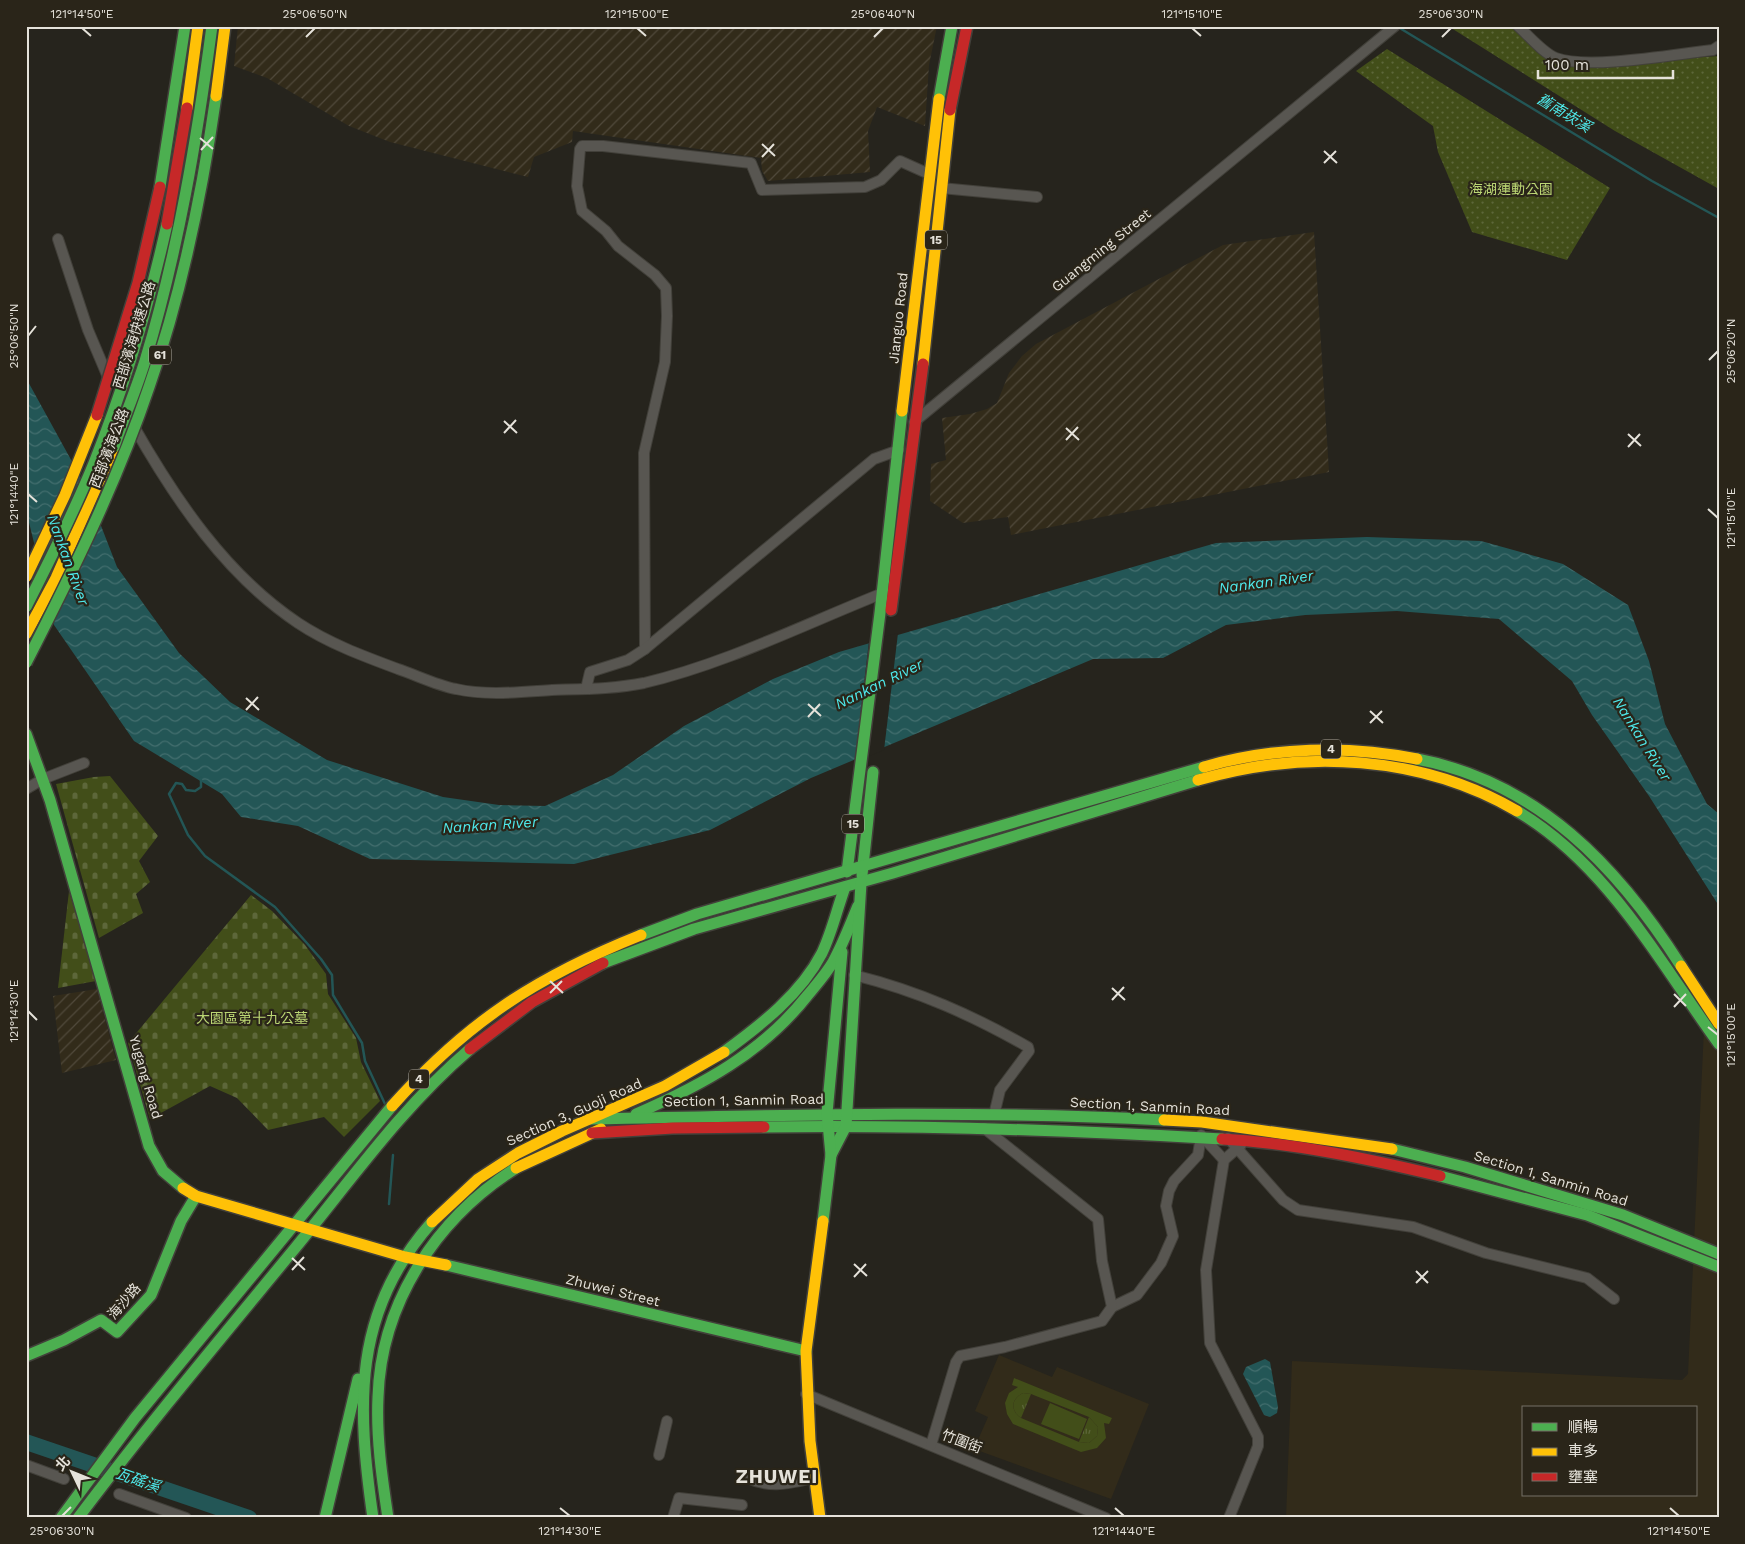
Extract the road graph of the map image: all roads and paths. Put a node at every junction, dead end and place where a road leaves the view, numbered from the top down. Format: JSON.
{"nodes":[{"id":1,"x":185,"y":26,"type":"edge"},
{"id":2,"x":198,"y":26,"type":"edge"},
{"id":3,"x":212,"y":26,"type":"edge"},
{"id":4,"x":225,"y":26,"type":"edge"},
{"id":5,"x":952,"y":26,"type":"edge"},
{"id":6,"x":967,"y":26,"type":"edge"},
{"id":7,"x":1518,"y":26,"type":"edge"},
{"id":8,"x":1392,"y":29,"type":"edge"},
{"id":9,"x":1719,"y":46,"type":"edge"},
{"id":10,"x":929,"y":174,"type":"junction"},
{"id":11,"x":941,"y":188,"type":"junction"},
{"id":12,"x":1037,"y":197,"type":"dead end"},
{"id":13,"x":58,"y":240,"type":"dead end"},
{"id":14,"x":917,"y":420,"type":"junction"},
{"id":15,"x":900,"y":434,"type":"junction"},
{"id":16,"x":899,"y":450,"type":"junction"},
{"id":17,"x":26,"y":577,"type":"edge"},
{"id":18,"x":883,"y":593,"type":"junction"},
{"id":19,"x":26,"y":607,"type":"edge"},
{"id":20,"x":886,"y":612,"type":"junction"},
{"id":21,"x":26,"y":634,"type":"edge"},
{"id":22,"x":645,"y":649,"type":"junction"},
{"id":23,"x":26,"y":663,"type":"edge"},
{"id":24,"x":586,"y":689,"type":"junction"},
{"id":25,"x":26,"y":734,"type":"edge"},
{"id":26,"x":84,"y":763,"type":"dead end"},
{"id":27,"x":872,"y":772,"type":"dead end"},
{"id":28,"x":43,"y":779,"type":"junction"},
{"id":29,"x":26,"y":789,"type":"edge"},
{"id":30,"x":862,"y":867,"type":"junction"},
{"id":31,"x":847,"y":872,"type":"junction"},
{"id":32,"x":861,"y":883,"type":"junction"},
{"id":33,"x":845,"y":887,"type":"junction"},
{"id":34,"x":858,"y":906,"type":"junction"},
{"id":35,"x":842,"y":942,"type":"junction"},
{"id":36,"x":854,"y":975,"type":"junction"},
{"id":37,"x":1719,"y":1024,"type":"edge"},
{"id":38,"x":1719,"y":1044,"type":"edge"},
{"id":39,"x":827,"y":1113,"type":"junction"},
{"id":40,"x":847,"y":1113,"type":"junction"},
{"id":41,"x":994,"y":1115,"type":"junction"},
{"id":42,"x":629,"y":1117,"type":"junction"},
{"id":43,"x":591,"y":1119,"type":"junction"},
{"id":44,"x":1202,"y":1122,"type":"junction"},
{"id":45,"x":846,"y":1126,"type":"junction"},
{"id":46,"x":827,"y":1127,"type":"junction"},
{"id":47,"x":984,"y":1128,"type":"junction"},
{"id":48,"x":592,"y":1133,"type":"junction"},
{"id":49,"x":1201,"y":1136,"type":"junction"},
{"id":50,"x":1228,"y":1138,"type":"junction"},
{"id":51,"x":1247,"y":1140,"type":"junction"},
{"id":52,"x":1237,"y":1149,"type":"junction"},
{"id":53,"x":831,"y":1155,"type":"junction"},
{"id":54,"x":1224,"y":1160,"type":"junction"},
{"id":55,"x":196,"y":1196,"type":"junction"},
{"id":56,"x":294,"y":1225,"type":"junction"},
{"id":57,"x":310,"y":1230,"type":"junction"},
{"id":58,"x":1719,"y":1254,"type":"edge"},
{"id":59,"x":414,"y":1258,"type":"junction"},
{"id":60,"x":1719,"y":1267,"type":"edge"},
{"id":61,"x":1614,"y":1299,"type":"dead end"},
{"id":62,"x":1112,"y":1307,"type":"junction"},
{"id":63,"x":806,"y":1351,"type":"junction"},
{"id":64,"x":26,"y":1356,"type":"edge"},
{"id":65,"x":364,"y":1369,"type":"junction"},
{"id":66,"x":806,"y":1394,"type":"junction"},
{"id":67,"x":667,"y":1421,"type":"dead end"},
{"id":68,"x":931,"y":1445,"type":"junction"},
{"id":69,"x":659,"y":1455,"type":"dead end"},
{"id":70,"x":26,"y":1466,"type":"edge"},
{"id":71,"x":744,"y":1477,"type":"dead end"},
{"id":72,"x":814,"y":1478,"type":"junction"},
{"id":73,"x":64,"y":1479,"type":"dead end"},
{"id":74,"x":119,"y":1494,"type":"dead end"},
{"id":75,"x":742,"y":1505,"type":"dead end"},
{"id":76,"x":388,"y":1515,"type":"edge"},
{"id":77,"x":373,"y":1517,"type":"edge"},
{"id":78,"x":61,"y":1518,"type":"edge"},
{"id":79,"x":78,"y":1518,"type":"edge"},
{"id":80,"x":186,"y":1518,"type":"edge"},
{"id":81,"x":325,"y":1518,"type":"edge"},
{"id":82,"x":361,"y":1518,"type":"edge"},
{"id":83,"x":673,"y":1518,"type":"edge"},
{"id":84,"x":820,"y":1518,"type":"edge"},
{"id":85,"x":1106,"y":1518,"type":"edge"},
{"id":86,"x":1229,"y":1518,"type":"edge"}],
"edges":[{"from":1,"to":17,"type":"main road","name":"西部濱海公路","bridge":true},
{"from":2,"to":19,"type":"main road","name":"西部濱海快速公路","number":"61","bridge":true},
{"from":3,"to":21,"type":"main road","name":"西部濱海快速公路","number":"61","bridge":true},
{"from":4,"to":23,"type":"main road","name":"西部濱海公路","number":"61","bridge":true},
{"from":5,"to":10,"type":"main road","name":"Jianguo Road","number":"15"},
{"from":6,"to":11,"type":"main road","name":"Jianguo Road","number":"15"},
{"from":7,"to":9,"type":"street"},
{"from":8,"to":14,"type":"street","name":"Guangming Street"},
{"from":10,"to":15,"type":"main road","name":"Jianguo Road","number":"15"},
{"from":10,"to":22,"type":"street"},
{"from":11,"to":12,"type":"street"},
{"from":11,"to":14,"type":"main road","name":"Jianguo Road","number":"15"},
{"from":13,"to":24,"type":"street"},
{"from":14,"to":15,"type":"street","name":"Guangming Street"},
{"from":14,"to":20,"type":"main road","name":"Jianguo Road","number":"15"},
{"from":15,"to":16,"type":"main road","name":"Jianguo Road","number":"15"},
{"from":16,"to":18,"type":"main road","name":"Jianguo Road","number":"15"},
{"from":16,"to":22,"type":"street"},
{"from":18,"to":20,"type":"main road","name":"Jianguo Road","number":"15"},
{"from":18,"to":24,"type":"street"},
{"from":20,"to":31,"type":"main road","number":"15"},
{"from":22,"to":24,"type":"street"},
{"from":25,"to":28,"type":"main road","name":"Yugang Road"},
{"from":26,"to":28,"type":"street"},
{"from":27,"to":30,"type":"main road","number":"15"},
{"from":28,"to":29,"type":"street"},
{"from":28,"to":55,"type":"main road","name":"Yugang Road"},
{"from":30,"to":31,"type":"main road","number":"4"},
{"from":30,"to":32,"type":"main road","number":"15"},
{"from":30,"to":37,"type":"main road","number":"4"},
{"from":31,"to":33,"type":"main road"},
{"from":31,"to":56,"type":"main road","number":"4"},
{"from":32,"to":33,"type":"main road","number":"4"},
{"from":32,"to":34,"type":"main road"},
{"from":32,"to":38,"type":"main road","number":"4"},
{"from":33,"to":35,"type":"main road"},
{"from":33,"to":43,"type":"main road","name":"Section 3, Guoji Road"},
{"from":33,"to":57,"type":"main road","number":"4"},
{"from":34,"to":35,"type":"main road","name":"Section 3, Guoji Road"},
{"from":34,"to":36,"type":"main road"},
{"from":35,"to":39,"type":"main road"},
{"from":35,"to":42,"type":"main road","name":"Section 3, Guoji Road"},
{"from":36,"to":40,"type":"main road"},
{"from":36,"to":41,"type":"street"},
{"from":39,"to":40,"type":"main road","name":"Section 1, Sanmin Road"},
{"from":39,"to":42,"type":"main road","name":"Section 1, Sanmin Road"},
{"from":39,"to":46,"type":"main road"},
{"from":40,"to":41,"type":"main road","name":"Section 1, Sanmin Road"},
{"from":40,"to":45,"type":"main road"},
{"from":41,"to":44,"type":"main road","name":"Section 1, Sanmin Road"},
{"from":42,"to":43,"type":"main road","name":"Section 1, Sanmin Road"},
{"from":42,"to":48,"type":"main road","name":"Section 3, Guoji Road"},
{"from":43,"to":59,"type":"main road","name":"Section 3, Guoji Road"},
{"from":44,"to":49,"type":"street"},
{"from":44,"to":58,"type":"main road","name":"Section 1, Sanmin Road"},
{"from":45,"to":46,"type":"main road","name":"Section 1, Sanmin Road"},
{"from":45,"to":47,"type":"main road","name":"Section 1, Sanmin Road"},
{"from":45,"to":53,"type":"main road"},
{"from":46,"to":48,"type":"main road","name":"Section 1, Sanmin Road"},
{"from":46,"to":53,"type":"main road"},
{"from":47,"to":49,"type":"main road","name":"Section 1, Sanmin Road"},
{"from":47,"to":62,"type":"street"},
{"from":48,"to":59,"type":"main road","name":"Section 3, Guoji Road"},
{"from":49,"to":50,"type":"main road","name":"Section 1, Sanmin Road"},
{"from":49,"to":54,"type":"street"},
{"from":49,"to":62,"type":"street"},
{"from":50,"to":51,"type":"main road","name":"Section 1, Sanmin Road"},
{"from":50,"to":52,"type":"street"},
{"from":51,"to":52,"type":"street"},
{"from":51,"to":60,"type":"main road","name":"Section 1, Sanmin Road"},
{"from":52,"to":54,"type":"street"},
{"from":52,"to":61,"type":"street"},
{"from":53,"to":63,"type":"main road"},
{"from":54,"to":86,"type":"street"},
{"from":55,"to":56,"type":"main road","name":"Yugang Road"},
{"from":55,"to":64,"type":"main road","name":"海沙路"},
{"from":56,"to":57,"type":"main road","name":"Yugang Road"},
{"from":56,"to":78,"type":"main road","number":"4"},
{"from":57,"to":59,"type":"main road","name":"Yugang Road"},
{"from":57,"to":79,"type":"main road","number":"4"},
{"from":59,"to":63,"type":"main road","name":"Zhuwei Street"},
{"from":59,"to":65,"type":"main road","name":"Section 3, Guoji Road"},
{"from":59,"to":76,"type":"main road","name":"Section 3, Guoji Road"},
{"from":62,"to":68,"type":"street"},
{"from":63,"to":66,"type":"main road"},
{"from":65,"to":77,"type":"main road","name":"Section 3, Guoji Road"},
{"from":65,"to":81,"type":"main road"},
{"from":66,"to":68,"type":"street","name":"竹圍街"},
{"from":66,"to":72,"type":"main road"},
{"from":67,"to":69,"type":"street"},
{"from":68,"to":85,"type":"street","name":"竹圍街"},
{"from":70,"to":73,"type":"street"},
{"from":71,"to":72,"type":"street"},
{"from":72,"to":84,"type":"main road"},
{"from":74,"to":80,"type":"street"},
{"from":75,"to":83,"type":"street"},
{"from":76,"to":77,"type":"main road"},
{"from":77,"to":82,"type":"main road"}]}
